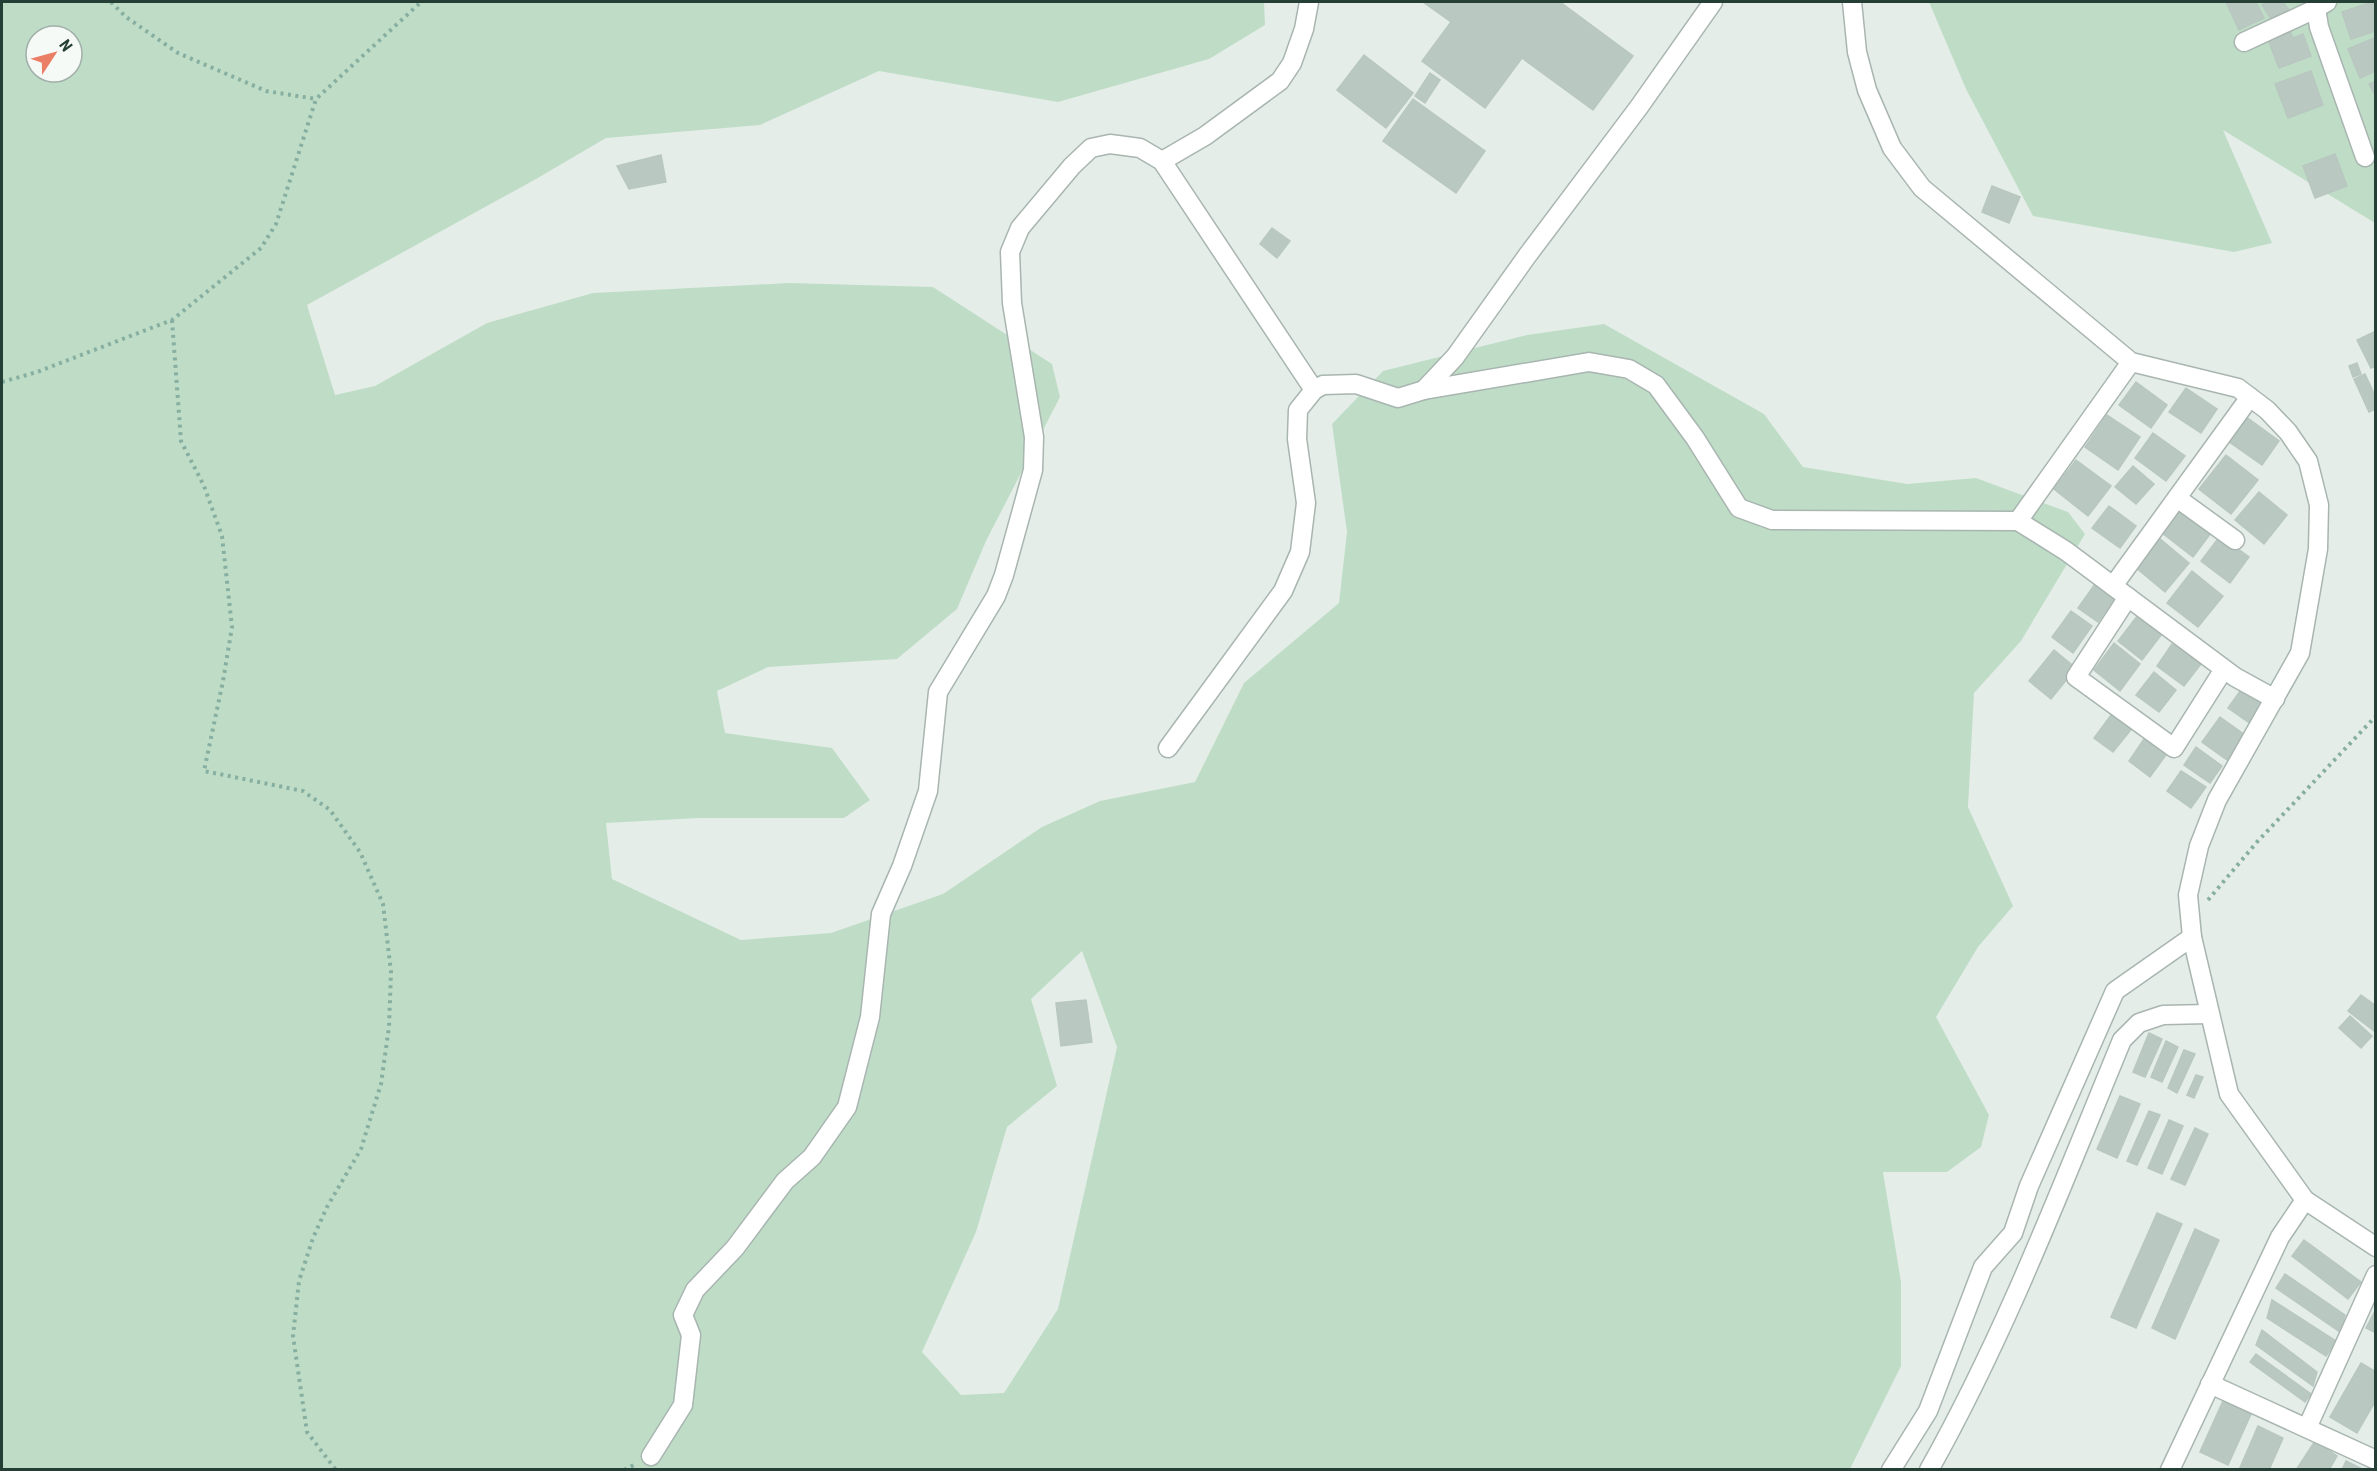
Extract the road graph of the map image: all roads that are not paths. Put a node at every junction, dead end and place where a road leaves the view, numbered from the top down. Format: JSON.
{"nodes":[{"id":1,"x":1308,"y":2,"type":"edge"},
{"id":2,"x":1713,"y":2,"type":"edge"},
{"id":3,"x":1852,"y":2,"type":"edge"},
{"id":4,"x":2321,"y":5,"type":"edge"},
{"id":5,"x":2244,"y":42,"type":"dead end"},
{"id":6,"x":2365,"y":157,"type":"dead end"},
{"id":7,"x":1162,"y":161,"type":"junction"},
{"id":8,"x":2131,"y":362,"type":"junction"},
{"id":9,"x":1314,"y":390,"type":"junction"},
{"id":10,"x":1424,"y":390,"type":"junction"},
{"id":11,"x":2250,"y":397,"type":"junction"},
{"id":12,"x":2177,"y":498,"type":"junction"},
{"id":13,"x":2018,"y":521,"type":"junction"},
{"id":14,"x":2235,"y":540,"type":"dead end"},
{"id":15,"x":2120,"y":592,"type":"junction"},
{"id":16,"x":2224,"y":669,"type":"junction"},
{"id":17,"x":2275,"y":699,"type":"junction"},
{"id":18,"x":1168,"y":748,"type":"dead end"},
{"id":19,"x":2191,"y":929,"type":"junction"},
{"id":20,"x":2209,"y":1014,"type":"junction"},
{"id":21,"x":2305,"y":1200,"type":"junction"},
{"id":22,"x":2376,"y":1247,"type":"edge"},
{"id":23,"x":2376,"y":1275,"type":"edge"},
{"id":24,"x":2210,"y":1384,"type":"junction"},
{"id":25,"x":2307,"y":1428,"type":"junction"},
{"id":26,"x":651,"y":1456,"type":"dead end"},
{"id":27,"x":2374,"y":1457,"type":"edge"},
{"id":28,"x":1891,"y":1470,"type":"edge"},
{"id":29,"x":1929,"y":1470,"type":"edge"},
{"id":30,"x":2170,"y":1470,"type":"edge"}],
"edges":[{"from":1,"to":7,"type":"street"},
{"from":2,"to":10,"type":"street"},
{"from":3,"to":8,"type":"street"},
{"from":4,"to":5,"type":"street"},
{"from":4,"to":6,"type":"street"},
{"from":7,"to":9,"type":"street"},
{"from":7,"to":26,"type":"street"},
{"from":8,"to":11,"type":"street"},
{"from":8,"to":13,"type":"street"},
{"from":9,"to":10,"type":"street"},
{"from":9,"to":18,"type":"street"},
{"from":10,"to":13,"type":"street"},
{"from":11,"to":12,"type":"street"},
{"from":11,"to":17,"type":"street"},
{"from":12,"to":14,"type":"street"},
{"from":12,"to":15,"type":"street"},
{"from":13,"to":15,"type":"street"},
{"from":15,"to":16,"type":"street"},
{"from":15,"to":16,"type":"street"},
{"from":16,"to":17,"type":"street"},
{"from":17,"to":19,"type":"street"},
{"from":19,"to":20,"type":"street"},
{"from":19,"to":28,"type":"street"},
{"from":20,"to":21,"type":"street"},
{"from":20,"to":29,"type":"street"},
{"from":21,"to":22,"type":"street"},
{"from":21,"to":24,"type":"street"},
{"from":23,"to":25,"type":"street"},
{"from":24,"to":25,"type":"street"},
{"from":24,"to":30,"type":"street"},
{"from":25,"to":27,"type":"street"}]}
